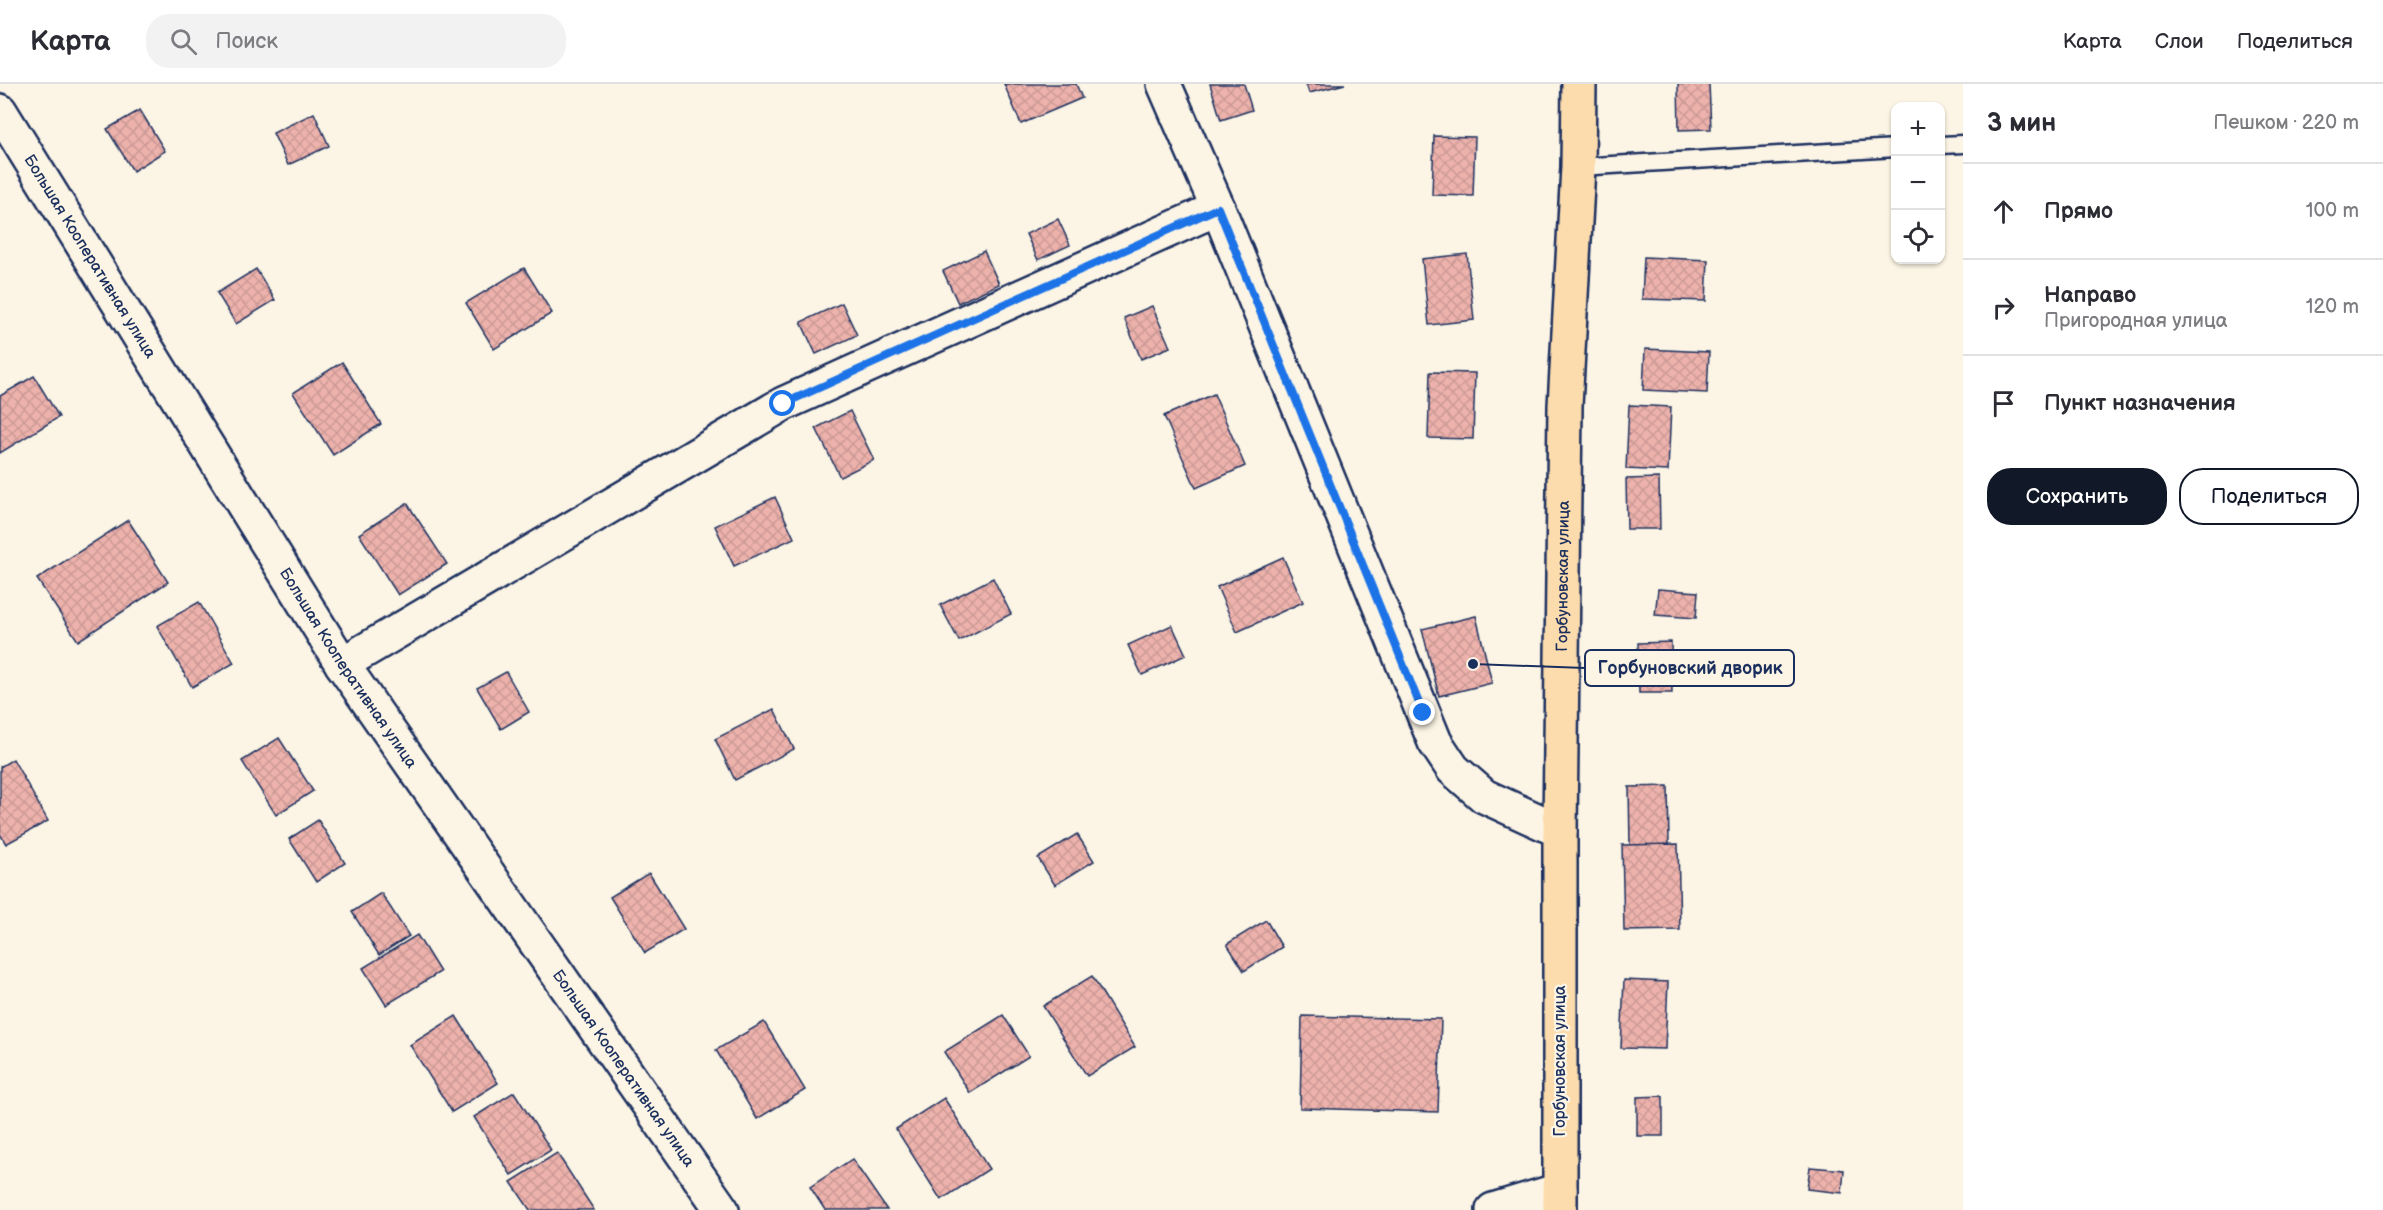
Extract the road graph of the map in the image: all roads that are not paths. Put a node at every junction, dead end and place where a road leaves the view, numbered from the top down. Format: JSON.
{"nodes":[{"id":1,"x":1164,"y":84,"type":"edge"},
{"id":2,"x":1579,"y":84,"type":"edge"},
{"id":3,"x":0,"y":111,"type":"edge"},
{"id":4,"x":1963,"y":144,"type":"edge"},
{"id":5,"x":1945,"y":145,"type":"edge"},
{"id":6,"x":1891,"y":148,"type":"edge"},
{"id":7,"x":1578,"y":167,"type":"junction"},
{"id":8,"x":1218,"y":208,"type":"junction"},
{"id":9,"x":342,"y":664,"type":"junction"},
{"id":10,"x":1560,"y":831,"type":"junction"},
{"id":11,"x":1560,"y":1200,"type":"edge"},
{"id":12,"x":722,"y":1210,"type":"edge"},
{"id":13,"x":1493,"y":1210,"type":"edge"}],
"edges":[{"from":1,"to":8,"type":"street"},
{"from":2,"to":7,"type":"main road","name":"Горбуновская улица"},
{"from":3,"to":9,"type":"street","name":"Большая Кооперативная улица"},
{"from":4,"to":5,"type":"lane"},
{"from":6,"to":7,"type":"lane"},
{"from":7,"to":10,"type":"main road","name":"Горбуновская улица"},
{"from":8,"to":9,"type":"street"},
{"from":8,"to":10,"type":"street"},
{"from":9,"to":12,"type":"street","name":"Большая Кооперативная улица"},
{"from":10,"to":11,"type":"main road","name":"Горбуновская улица"},
{"from":11,"to":13,"type":"street"}]}
